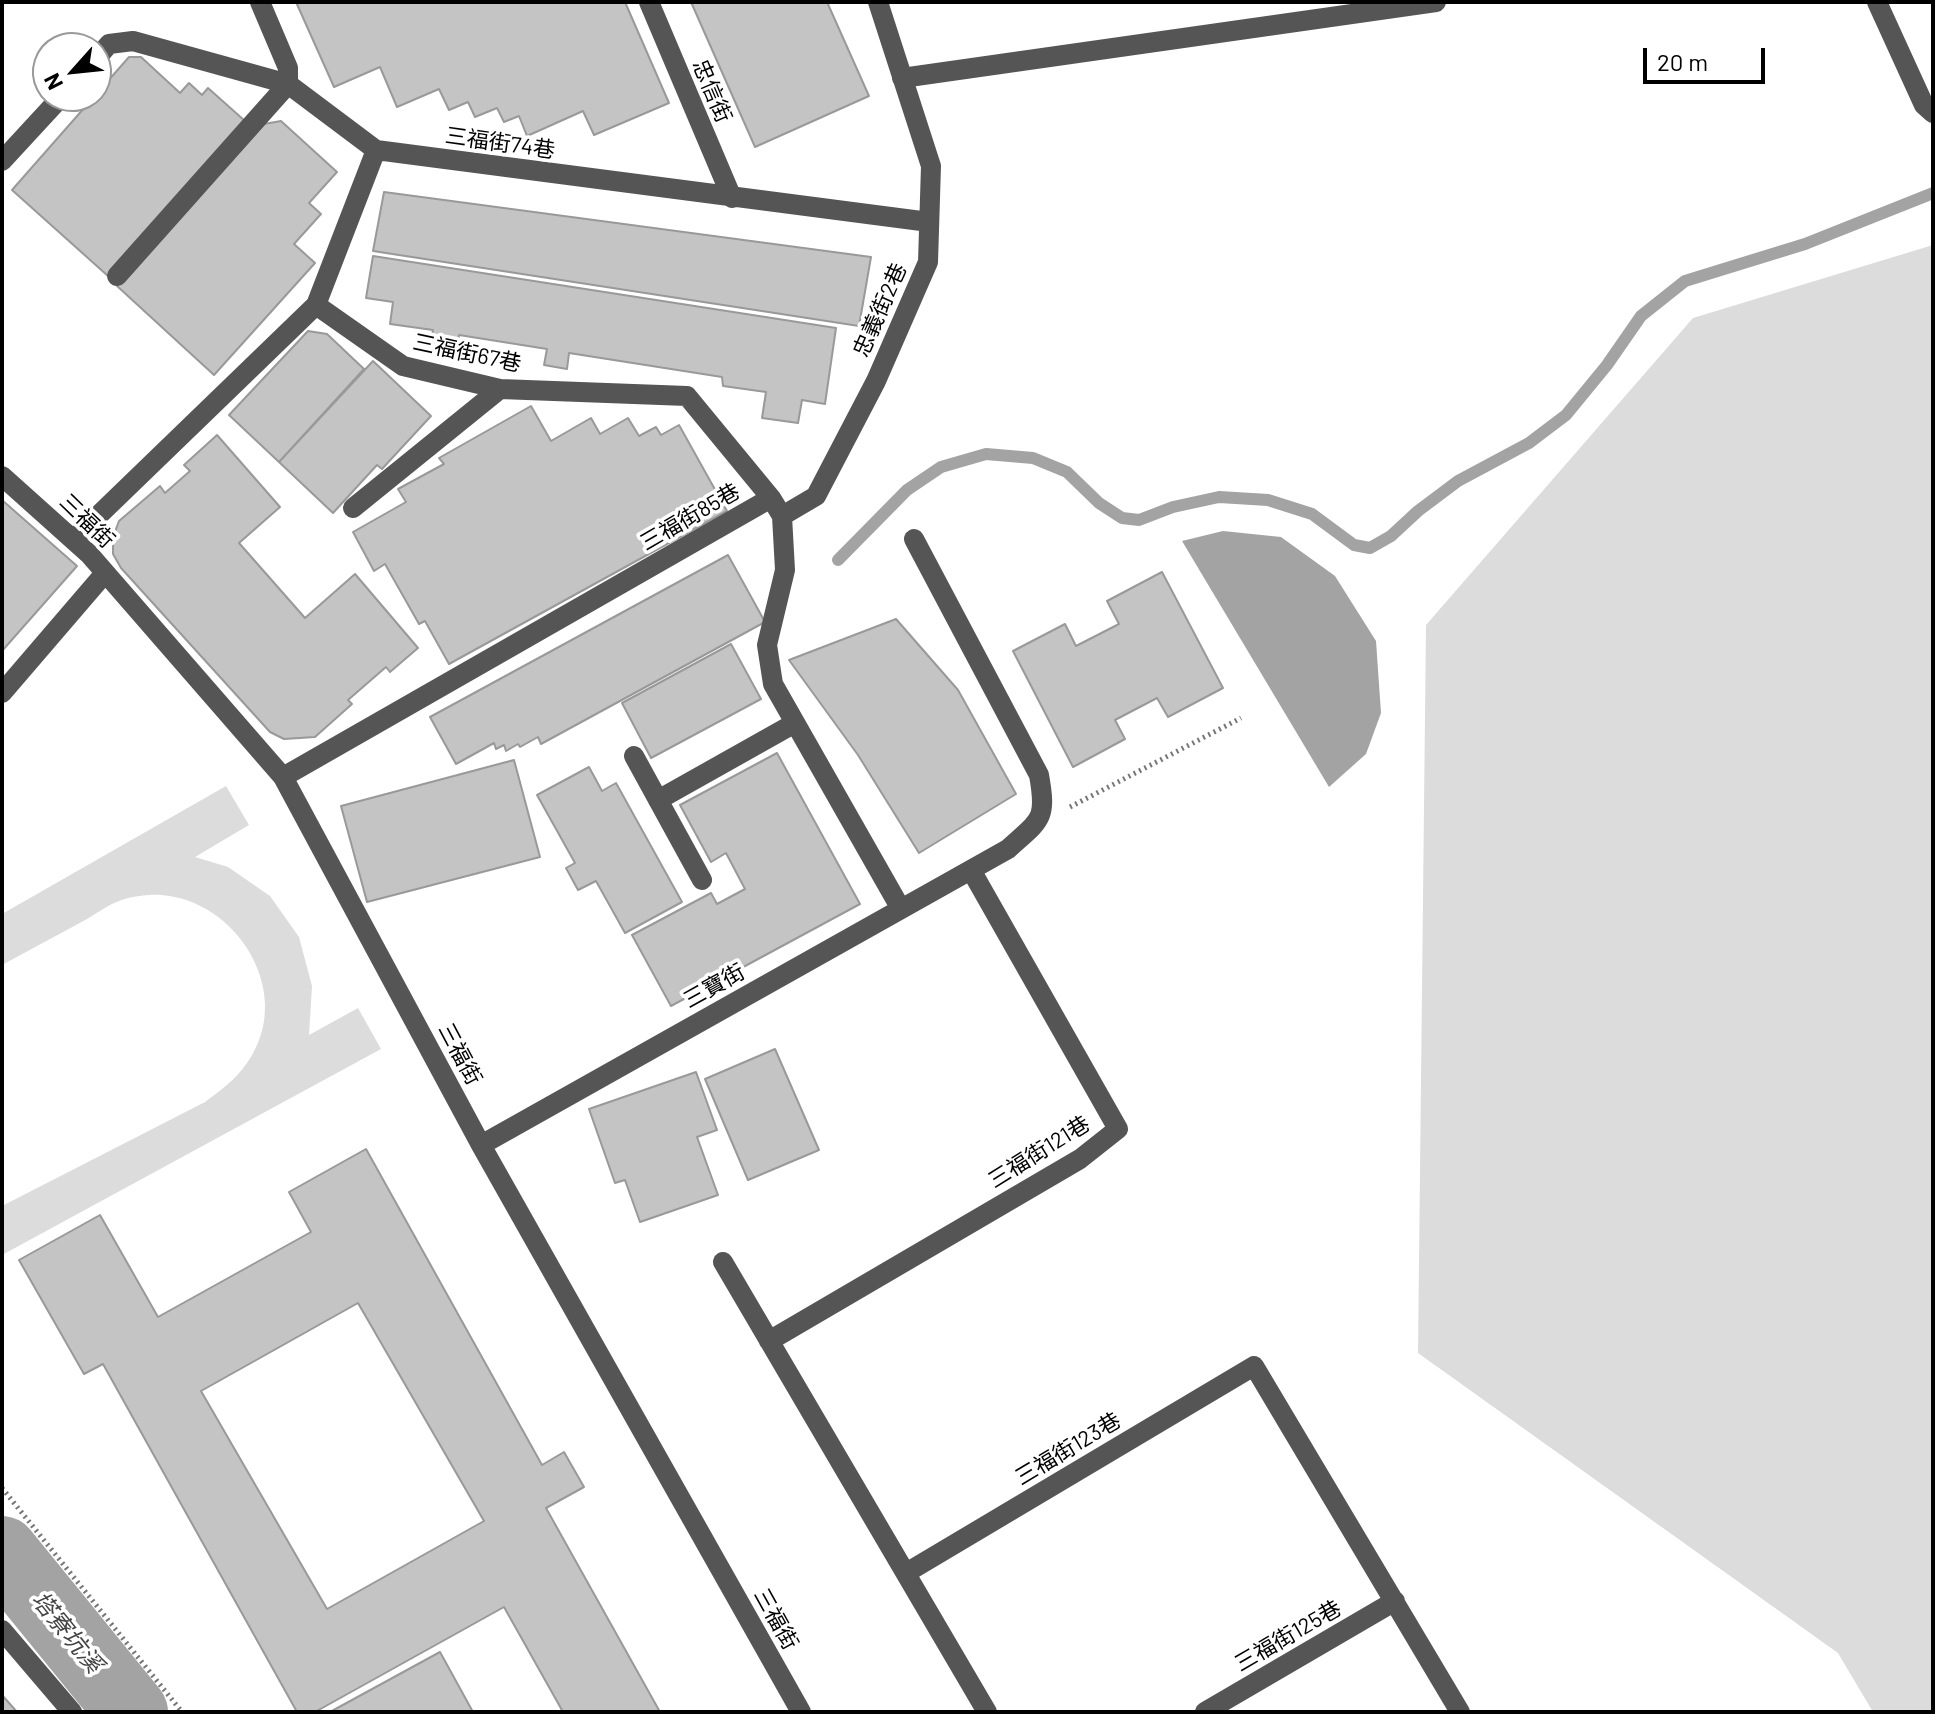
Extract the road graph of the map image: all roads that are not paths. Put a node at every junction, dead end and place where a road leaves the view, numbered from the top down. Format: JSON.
{"nodes":[{"id":1,"x":260,"y":2,"type":"edge"},
{"id":2,"x":649,"y":2,"type":"edge"},
{"id":3,"x":878,"y":2,"type":"edge"},
{"id":4,"x":1436,"y":2,"type":"edge"},
{"id":5,"x":1877,"y":2,"type":"edge"},
{"id":6,"x":112,"y":44,"type":"edge"},
{"id":7,"x":902,"y":78,"type":"junction"},
{"id":8,"x":288,"y":84,"type":"junction"},
{"id":9,"x":47,"y":112,"type":"edge"},
{"id":10,"x":1933,"y":113,"type":"edge"},
{"id":11,"x":376,"y":150,"type":"junction"},
{"id":12,"x":2,"y":161,"type":"edge"},
{"id":13,"x":732,"y":198,"type":"junction"},
{"id":14,"x":929,"y":222,"type":"junction"},
{"id":15,"x":117,"y":276,"type":"dead end"},
{"id":16,"x":316,"y":305,"type":"junction"},
{"id":17,"x":500,"y":389,"type":"junction"},
{"id":18,"x":2,"y":476,"type":"edge"},
{"id":19,"x":771,"y":498,"type":"junction"},
{"id":20,"x":353,"y":508,"type":"dead end"},
{"id":21,"x":782,"y":516,"type":"junction"},
{"id":22,"x":74,"y":539,"type":"junction"},
{"id":23,"x":914,"y":539,"type":"dead end"},
{"id":24,"x":105,"y":573,"type":"junction"},
{"id":25,"x":2,"y":693,"type":"edge"},
{"id":26,"x":795,"y":723,"type":"junction"},
{"id":27,"x":634,"y":756,"type":"dead end"},
{"id":28,"x":283,"y":777,"type":"junction"},
{"id":29,"x":658,"y":800,"type":"junction"},
{"id":30,"x":971,"y":870,"type":"junction"},
{"id":31,"x":702,"y":880,"type":"dead end"},
{"id":32,"x":901,"y":909,"type":"junction"},
{"id":33,"x":481,"y":1145,"type":"junction"},
{"id":34,"x":723,"y":1262,"type":"dead end"},
{"id":35,"x":769,"y":1341,"type":"junction"},
{"id":36,"x":906,"y":1573,"type":"junction"},
{"id":37,"x":1395,"y":1601,"type":"junction"},
{"id":38,"x":2,"y":1630,"type":"edge"},
{"id":39,"x":72,"y":1712,"type":"edge"},
{"id":40,"x":801,"y":1712,"type":"edge"},
{"id":41,"x":987,"y":1712,"type":"edge"},
{"id":42,"x":1205,"y":1712,"type":"edge"},
{"id":43,"x":1460,"y":1712,"type":"edge"}],
"edges":[{"from":1,"to":8,"type":"street"},
{"from":2,"to":13,"type":"street","name":"忠信街"},
{"from":3,"to":7,"type":"street","name":"忠義街2巷"},
{"from":4,"to":7,"type":"street"},
{"from":5,"to":10,"type":"street"},
{"from":6,"to":8,"type":"street","name":"三福街74巷"},
{"from":7,"to":14,"type":"street","name":"忠義街2巷"},
{"from":8,"to":11,"type":"street","name":"三福街74巷"},
{"from":8,"to":15,"type":"street"},
{"from":9,"to":12,"type":"street"},
{"from":11,"to":13,"type":"street","name":"三福街74巷"},
{"from":11,"to":16,"type":"street"},
{"from":13,"to":14,"type":"street","name":"三福街74巷"},
{"from":14,"to":21,"type":"street","name":"忠義街2巷"},
{"from":16,"to":17,"type":"street","name":"三福街67巷"},
{"from":16,"to":22,"type":"street"},
{"from":17,"to":19,"type":"street","name":"三福街67巷"},
{"from":17,"to":20,"type":"street"},
{"from":18,"to":22,"type":"street","name":"三福街"},
{"from":19,"to":21,"type":"street","name":"三福街85巷"},
{"from":19,"to":28,"type":"street","name":"三福街85巷"},
{"from":21,"to":26,"type":"street","name":"三福街85巷"},
{"from":22,"to":24,"type":"street","name":"三福街"},
{"from":23,"to":30,"type":"street","name":"三寶街"},
{"from":24,"to":25,"type":"street"},
{"from":24,"to":28,"type":"street","name":"三福街"},
{"from":26,"to":29,"type":"street"},
{"from":26,"to":32,"type":"street","name":"三福街85巷"},
{"from":27,"to":29,"type":"street"},
{"from":28,"to":33,"type":"street","name":"三福街"},
{"from":29,"to":31,"type":"street"},
{"from":30,"to":32,"type":"street","name":"三寶街"},
{"from":30,"to":35,"type":"street","name":"三福街121巷"},
{"from":32,"to":33,"type":"street","name":"三寶街"},
{"from":33,"to":40,"type":"street","name":"三福街"},
{"from":34,"to":35,"type":"street"},
{"from":35,"to":36,"type":"street"},
{"from":36,"to":37,"type":"street","name":"三福街123巷"},
{"from":36,"to":41,"type":"street"},
{"from":37,"to":42,"type":"street","name":"三福街125巷"},
{"from":37,"to":43,"type":"street"},
{"from":38,"to":39,"type":"street"}]}
